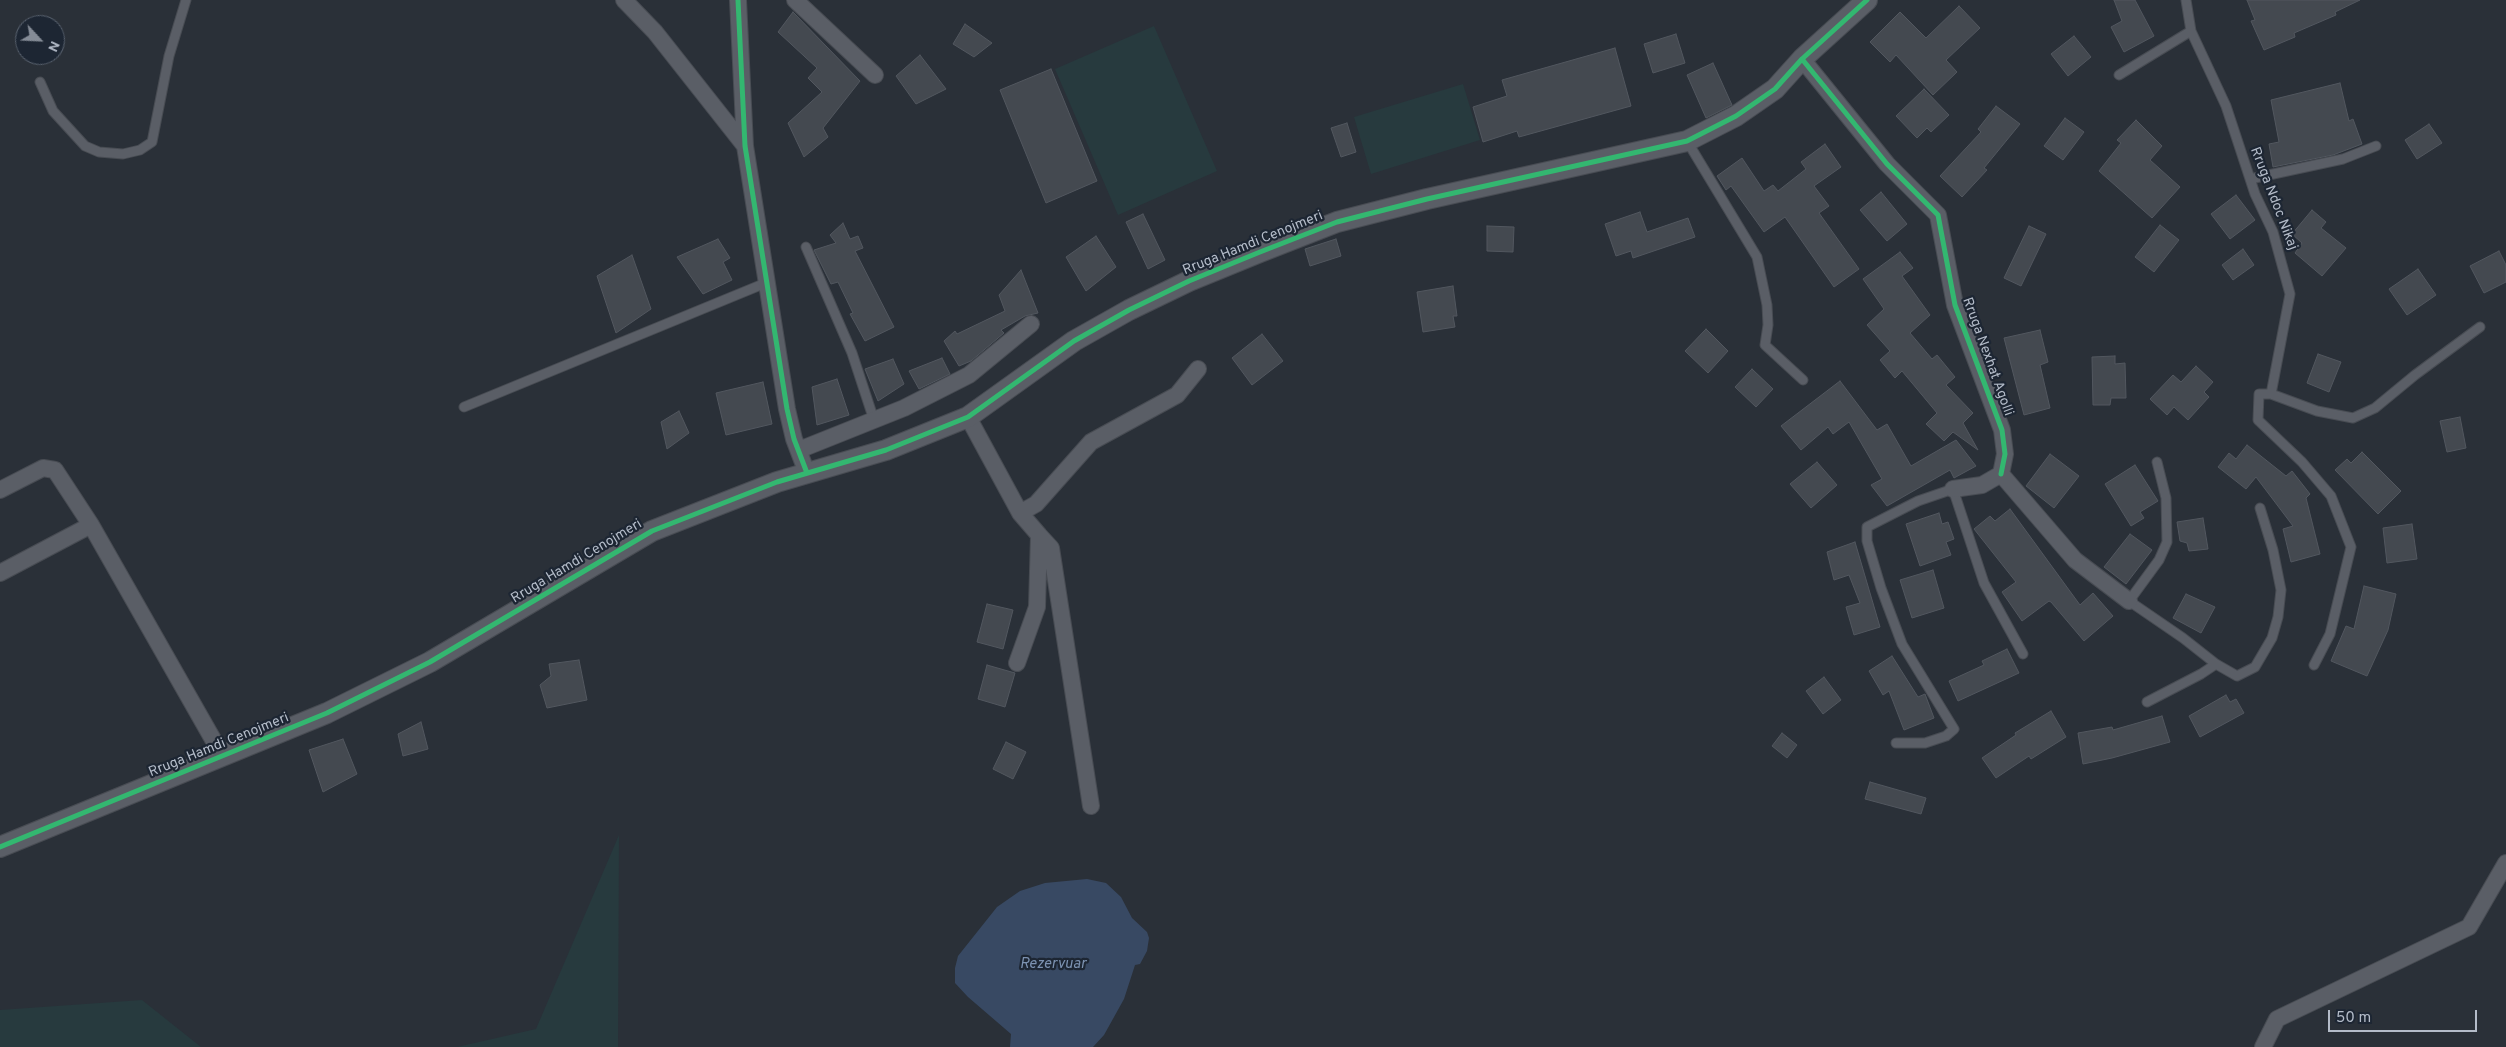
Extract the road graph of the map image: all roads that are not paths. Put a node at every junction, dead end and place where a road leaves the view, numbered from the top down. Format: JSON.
{"nodes":[{"id":1,"x":186,"y":0,"type":"edge"},
{"id":2,"x":624,"y":0,"type":"edge"},
{"id":3,"x":738,"y":0,"type":"edge"},
{"id":4,"x":795,"y":0,"type":"edge"},
{"id":5,"x":1866,"y":0,"type":"edge"},
{"id":6,"x":2186,"y":0,"type":"edge"},
{"id":7,"x":2191,"y":31,"type":"junction"},
{"id":8,"x":1802,"y":59,"type":"junction"},
{"id":9,"x":875,"y":75,"type":"dead end"},
{"id":10,"x":2118,"y":75,"type":"dead end"},
{"id":11,"x":40,"y":82,"type":"dead end"},
{"id":12,"x":1687,"y":141,"type":"junction"},
{"id":13,"x":744,"y":146,"type":"junction"},
{"id":14,"x":2376,"y":146,"type":"dead end"},
{"id":15,"x":2250,"y":179,"type":"junction"},
{"id":16,"x":806,"y":247,"type":"dead end"},
{"id":17,"x":768,"y":282,"type":"junction"},
{"id":18,"x":1031,"y":324,"type":"dead end"},
{"id":19,"x":2480,"y":327,"type":"dead end"},
{"id":20,"x":1198,"y":368,"type":"dead end"},
{"id":21,"x":1803,"y":380,"type":"dead end"},
{"id":22,"x":2271,"y":394,"type":"junction"},
{"id":23,"x":464,"y":407,"type":"dead end"},
{"id":24,"x":968,"y":417,"type":"junction"},
{"id":25,"x":874,"y":420,"type":"junction"},
{"id":26,"x":799,"y":450,"type":"junction"},
{"id":27,"x":2157,"y":462,"type":"dead end"},
{"id":28,"x":807,"y":473,"type":"junction"},
{"id":29,"x":2001,"y":474,"type":"junction"},
{"id":30,"x":1953,"y":489,"type":"junction"},
{"id":31,"x":0,"y":490,"type":"edge"},
{"id":32,"x":2260,"y":508,"type":"dead end"},
{"id":33,"x":1020,"y":513,"type":"junction"},
{"id":34,"x":91,"y":525,"type":"junction"},
{"id":35,"x":1039,"y":535,"type":"junction"},
{"id":36,"x":0,"y":573,"type":"edge"},
{"id":37,"x":2128,"y":601,"type":"junction"},
{"id":38,"x":2023,"y":654,"type":"dead end"},
{"id":39,"x":1017,"y":663,"type":"dead end"},
{"id":40,"x":2216,"y":664,"type":"junction"},
{"id":41,"x":2314,"y":665,"type":"dead end"},
{"id":42,"x":2147,"y":702,"type":"dead end"},
{"id":43,"x":1896,"y":742,"type":"dead end"},
{"id":44,"x":223,"y":757,"type":"junction"},
{"id":45,"x":1091,"y":806,"type":"dead end"},
{"id":46,"x":0,"y":847,"type":"edge"},
{"id":47,"x":2506,"y":864,"type":"edge"},
{"id":48,"x":2263,"y":1047,"type":"edge"}],
"edges":[{"from":1,"to":11,"type":"lane"},
{"from":2,"to":13,"type":"street"},
{"from":3,"to":13,"type":"street"},
{"from":4,"to":9,"type":"street"},
{"from":5,"to":8,"type":"street","name":"Rruga Hamdi Cenojmeri"},
{"from":6,"to":7,"type":"lane","name":"Rruga Ndoc Nikaj"},
{"from":7,"to":10,"type":"lane"},
{"from":7,"to":15,"type":"lane","name":"Rruga Ndoc Nikaj"},
{"from":8,"to":12,"type":"street","name":"Rruga Hamdi Cenojmeri"},
{"from":8,"to":29,"type":"street","name":"Rruga Nexhat Agolli"},
{"from":12,"to":21,"type":"lane"},
{"from":12,"to":24,"type":"street","name":"Rruga Hamdi Cenojmeri"},
{"from":13,"to":17,"type":"street"},
{"from":14,"to":15,"type":"lane"},
{"from":15,"to":22,"type":"lane","name":"Rruga Ndoc Nikaj"},
{"from":16,"to":25,"type":"lane"},
{"from":17,"to":23,"type":"lane"},
{"from":17,"to":26,"type":"street"},
{"from":18,"to":25,"type":"street"},
{"from":19,"to":22,"type":"lane"},
{"from":20,"to":33,"type":"street"},
{"from":22,"to":41,"type":"lane"},
{"from":24,"to":28,"type":"street","name":"Rruga Hamdi Cenojmeri"},
{"from":24,"to":33,"type":"street"},
{"from":25,"to":26,"type":"street"},
{"from":26,"to":28,"type":"street"},
{"from":27,"to":37,"type":"lane"},
{"from":28,"to":44,"type":"street","name":"Rruga Hamdi Cenojmeri"},
{"from":29,"to":30,"type":"street"},
{"from":29,"to":37,"type":"street"},
{"from":30,"to":38,"type":"lane"},
{"from":30,"to":43,"type":"lane"},
{"from":31,"to":34,"type":"street"},
{"from":32,"to":40,"type":"lane"},
{"from":33,"to":35,"type":"street"},
{"from":34,"to":36,"type":"street"},
{"from":34,"to":44,"type":"street"},
{"from":35,"to":39,"type":"street"},
{"from":35,"to":45,"type":"street"},
{"from":37,"to":40,"type":"lane"},
{"from":40,"to":42,"type":"lane"},
{"from":44,"to":46,"type":"street","name":"Rruga Hamdi Cenojmeri"},
{"from":47,"to":48,"type":"street"}]}
